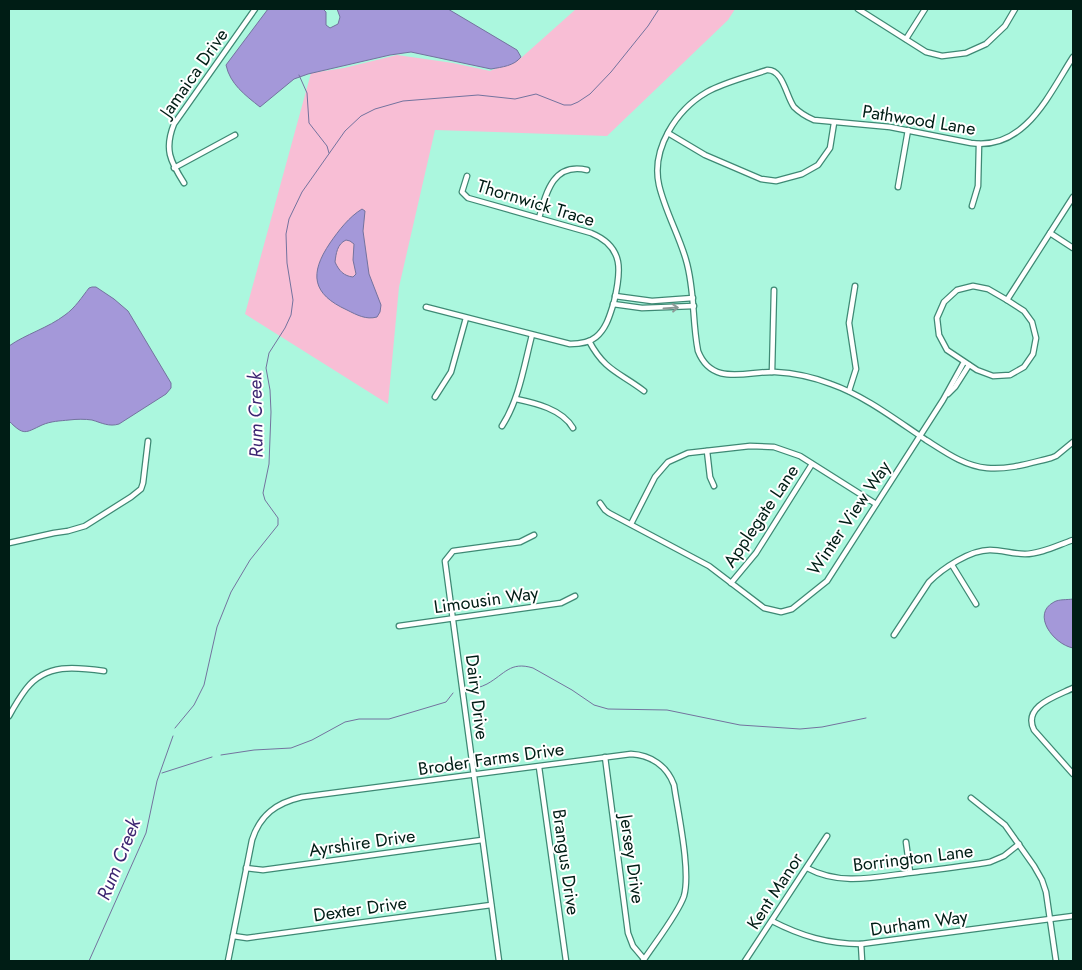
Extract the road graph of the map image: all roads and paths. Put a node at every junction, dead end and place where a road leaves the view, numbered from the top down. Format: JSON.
{"nodes":[{"id":1,"x":255,"y":9,"type":"edge"},
{"id":2,"x":858,"y":9,"type":"edge"},
{"id":3,"x":925,"y":9,"type":"edge"},
{"id":4,"x":1015,"y":9,"type":"edge"},
{"id":5,"x":906,"y":39,"type":"junction"},
{"id":6,"x":1073,"y":57,"type":"edge"},
{"id":7,"x":834,"y":122,"type":"junction"},
{"id":8,"x":908,"y":130,"type":"junction"},
{"id":9,"x":668,"y":132,"type":"junction"},
{"id":10,"x":235,"y":135,"type":"dead end"},
{"id":11,"x":979,"y":144,"type":"junction"},
{"id":12,"x":174,"y":168,"type":"junction"},
{"id":13,"x":587,"y":170,"type":"dead end"},
{"id":14,"x":467,"y":176,"type":"dead end"},
{"id":15,"x":184,"y":183,"type":"dead end"},
{"id":16,"x":898,"y":187,"type":"dead end"},
{"id":17,"x":1073,"y":197,"type":"edge"},
{"id":18,"x":972,"y":206,"type":"dead end"},
{"id":19,"x":539,"y":218,"type":"junction"},
{"id":20,"x":1050,"y":233,"type":"junction"},
{"id":21,"x":1073,"y":248,"type":"edge"},
{"id":22,"x":855,"y":286,"type":"dead end"},
{"id":23,"x":774,"y":290,"type":"dead end"},
{"id":24,"x":615,"y":296,"type":"junction"},
{"id":25,"x":693,"y":298,"type":"junction"},
{"id":26,"x":1007,"y":300,"type":"junction"},
{"id":27,"x":652,"y":301,"type":"junction"},
{"id":28,"x":613,"y":304,"type":"junction"},
{"id":29,"x":694,"y":306,"type":"junction"},
{"id":30,"x":426,"y":307,"type":"dead end"},
{"id":31,"x":654,"y":308,"type":"junction"},
{"id":32,"x":466,"y":318,"type":"junction"},
{"id":33,"x":532,"y":335,"type":"junction"},
{"id":34,"x":590,"y":341,"type":"junction"},
{"id":35,"x":967,"y":363,"type":"junction"},
{"id":36,"x":772,"y":372,"type":"junction"},
{"id":37,"x":644,"y":391,"type":"dead end"},
{"id":38,"x":849,"y":391,"type":"junction"},
{"id":39,"x":435,"y":396,"type":"dead end"},
{"id":40,"x":516,"y":399,"type":"junction"},
{"id":41,"x":502,"y":426,"type":"dead end"},
{"id":42,"x":573,"y":428,"type":"dead end"},
{"id":43,"x":920,"y":436,"type":"junction"},
{"id":44,"x":148,"y":441,"type":"dead end"},
{"id":45,"x":1073,"y":442,"type":"edge"},
{"id":46,"x":707,"y":451,"type":"junction"},
{"id":47,"x":812,"y":464,"type":"junction"},
{"id":48,"x":714,"y":486,"type":"dead end"},
{"id":49,"x":600,"y":503,"type":"dead end"},
{"id":50,"x":876,"y":504,"type":"junction"},
{"id":51,"x":630,"y":524,"type":"junction"},
{"id":52,"x":534,"y":535,"type":"dead end"},
{"id":53,"x":1073,"y":540,"type":"edge"},
{"id":54,"x":9,"y":543,"type":"edge"},
{"id":55,"x":952,"y":565,"type":"junction"},
{"id":56,"x":731,"y":583,"type":"junction"},
{"id":57,"x":575,"y":596,"type":"dead end"},
{"id":58,"x":976,"y":604,"type":"dead end"},
{"id":59,"x":453,"y":618,"type":"junction"},
{"id":60,"x":399,"y":626,"type":"dead end"},
{"id":61,"x":894,"y":635,"type":"dead end"},
{"id":62,"x":104,"y":671,"type":"dead end"},
{"id":63,"x":1073,"y":688,"type":"edge"},
{"id":64,"x":9,"y":716,"type":"edge"},
{"id":65,"x":605,"y":758,"type":"junction"},
{"id":66,"x":539,"y":767,"type":"junction"},
{"id":67,"x":1073,"y":774,"type":"edge"},
{"id":68,"x":474,"y":775,"type":"junction"},
{"id":69,"x":971,"y":798,"type":"dead end"},
{"id":70,"x":827,"y":836,"type":"dead end"},
{"id":71,"x":482,"y":840,"type":"junction"},
{"id":72,"x":906,"y":842,"type":"dead end"},
{"id":73,"x":1019,"y":844,"type":"junction"},
{"id":74,"x":246,"y":868,"type":"junction"},
{"id":75,"x":807,"y":868,"type":"junction"},
{"id":76,"x":910,"y":872,"type":"junction"},
{"id":77,"x":491,"y":905,"type":"junction"},
{"id":78,"x":1073,"y":916,"type":"edge"},
{"id":79,"x":1051,"y":919,"type":"junction"},
{"id":80,"x":772,"y":921,"type":"junction"},
{"id":81,"x":233,"y":936,"type":"junction"},
{"id":82,"x":860,"y":944,"type":"junction"},
{"id":83,"x":644,"y":960,"type":"edge"},
{"id":84,"x":228,"y":961,"type":"edge"},
{"id":85,"x":499,"y":961,"type":"edge"},
{"id":86,"x":566,"y":961,"type":"edge"},
{"id":87,"x":745,"y":961,"type":"edge"},
{"id":88,"x":862,"y":961,"type":"edge"},
{"id":89,"x":1056,"y":961,"type":"edge"}],
"edges":[{"from":1,"to":12,"type":"street","name":"Jamaica Drive"},
{"from":2,"to":5,"type":"street"},
{"from":3,"to":5,"type":"street"},
{"from":4,"to":5,"type":"street"},
{"from":6,"to":11,"type":"street","name":"Pathwood Lane"},
{"from":7,"to":8,"type":"street","name":"Pathwood Lane"},
{"from":7,"to":9,"type":"street"},
{"from":7,"to":9,"type":"street","name":"Pathwood Lane"},
{"from":8,"to":11,"type":"street","name":"Pathwood Lane"},
{"from":8,"to":16,"type":"street"},
{"from":9,"to":25,"type":"street"},
{"from":10,"to":12,"type":"street"},
{"from":11,"to":18,"type":"street"},
{"from":12,"to":15,"type":"street","name":"Jamaica Drive"},
{"from":13,"to":19,"type":"street"},
{"from":14,"to":19,"type":"street","name":"Thornwick Trace"},
{"from":17,"to":20,"type":"street"},
{"from":19,"to":24,"type":"street","name":"Thornwick Trace"},
{"from":20,"to":21,"type":"street"},
{"from":20,"to":26,"type":"street"},
{"from":22,"to":38,"type":"street"},
{"from":23,"to":36,"type":"street"},
{"from":24,"to":27,"type":"street"},
{"from":24,"to":28,"type":"street","name":"Thornwick Trace"},
{"from":25,"to":27,"type":"street"},
{"from":25,"to":29,"type":"street"},
{"from":26,"to":35,"type":"street"},
{"from":26,"to":35,"type":"street"},
{"from":27,"to":31,"type":"street"},
{"from":28,"to":31,"type":"street"},
{"from":28,"to":34,"type":"street","name":"Thornwick Trace"},
{"from":31,"to":29,"type":"street","one_way":true},
{"from":29,"to":36,"type":"street"},
{"from":30,"to":32,"type":"street"},
{"from":32,"to":33,"type":"street"},
{"from":32,"to":39,"type":"street"},
{"from":33,"to":34,"type":"street"},
{"from":33,"to":40,"type":"street"},
{"from":34,"to":37,"type":"street"},
{"from":35,"to":43,"type":"street","name":"Winter View Way"},
{"from":36,"to":38,"type":"street"},
{"from":38,"to":43,"type":"street"},
{"from":40,"to":41,"type":"street"},
{"from":40,"to":42,"type":"street"},
{"from":43,"to":45,"type":"street"},
{"from":43,"to":50,"type":"street","name":"Winter View Way"},
{"from":44,"to":54,"type":"street"},
{"from":46,"to":47,"type":"street"},
{"from":46,"to":48,"type":"street"},
{"from":46,"to":51,"type":"street"},
{"from":47,"to":50,"type":"street"},
{"from":47,"to":56,"type":"street","name":"Applegate Lane"},
{"from":49,"to":51,"type":"street","name":"Winter View Way"},
{"from":50,"to":56,"type":"street","name":"Winter View Way"},
{"from":51,"to":56,"type":"street","name":"Winter View Way"},
{"from":52,"to":59,"type":"street","name":"Dairy Drive"},
{"from":53,"to":55,"type":"street"},
{"from":55,"to":58,"type":"street"},
{"from":55,"to":61,"type":"street"},
{"from":57,"to":59,"type":"street","name":"Limousin Way"},
{"from":59,"to":60,"type":"street","name":"Limousin Way"},
{"from":59,"to":68,"type":"street","name":"Dairy Drive"},
{"from":62,"to":64,"type":"street"},
{"from":63,"to":67,"type":"street"},
{"from":65,"to":66,"type":"street","name":"Broder Farms Drive"},
{"from":65,"to":83,"type":"street","name":"Jersey Drive"},
{"from":65,"to":83,"type":"street","name":"Broder Farms Drive"},
{"from":66,"to":68,"type":"street","name":"Broder Farms Drive"},
{"from":66,"to":86,"type":"street","name":"Brangus Drive"},
{"from":68,"to":71,"type":"street","name":"Dairy Drive"},
{"from":68,"to":74,"type":"street","name":"Broder Farms Drive"},
{"from":69,"to":73,"type":"street"},
{"from":70,"to":75,"type":"street","name":"Kent Manor"},
{"from":71,"to":74,"type":"street","name":"Ayrshire Drive"},
{"from":71,"to":77,"type":"street","name":"Dairy Drive"},
{"from":72,"to":76,"type":"street"},
{"from":73,"to":76,"type":"street","name":"Borrington Lane"},
{"from":73,"to":79,"type":"street"},
{"from":74,"to":81,"type":"street","name":"Broder Farms Drive"},
{"from":75,"to":76,"type":"street","name":"Borrington Lane"},
{"from":75,"to":80,"type":"street","name":"Kent Manor"},
{"from":77,"to":81,"type":"street","name":"Dexter Drive"},
{"from":77,"to":85,"type":"street","name":"Dairy Drive"},
{"from":78,"to":79,"type":"street","name":"Durham Way"},
{"from":79,"to":82,"type":"street","name":"Durham Way"},
{"from":79,"to":89,"type":"street"},
{"from":80,"to":82,"type":"street","name":"Durham Way"},
{"from":80,"to":87,"type":"street","name":"Kent Manor"},
{"from":81,"to":84,"type":"street","name":"Broder Farms Drive"},
{"from":82,"to":88,"type":"street"}]}
